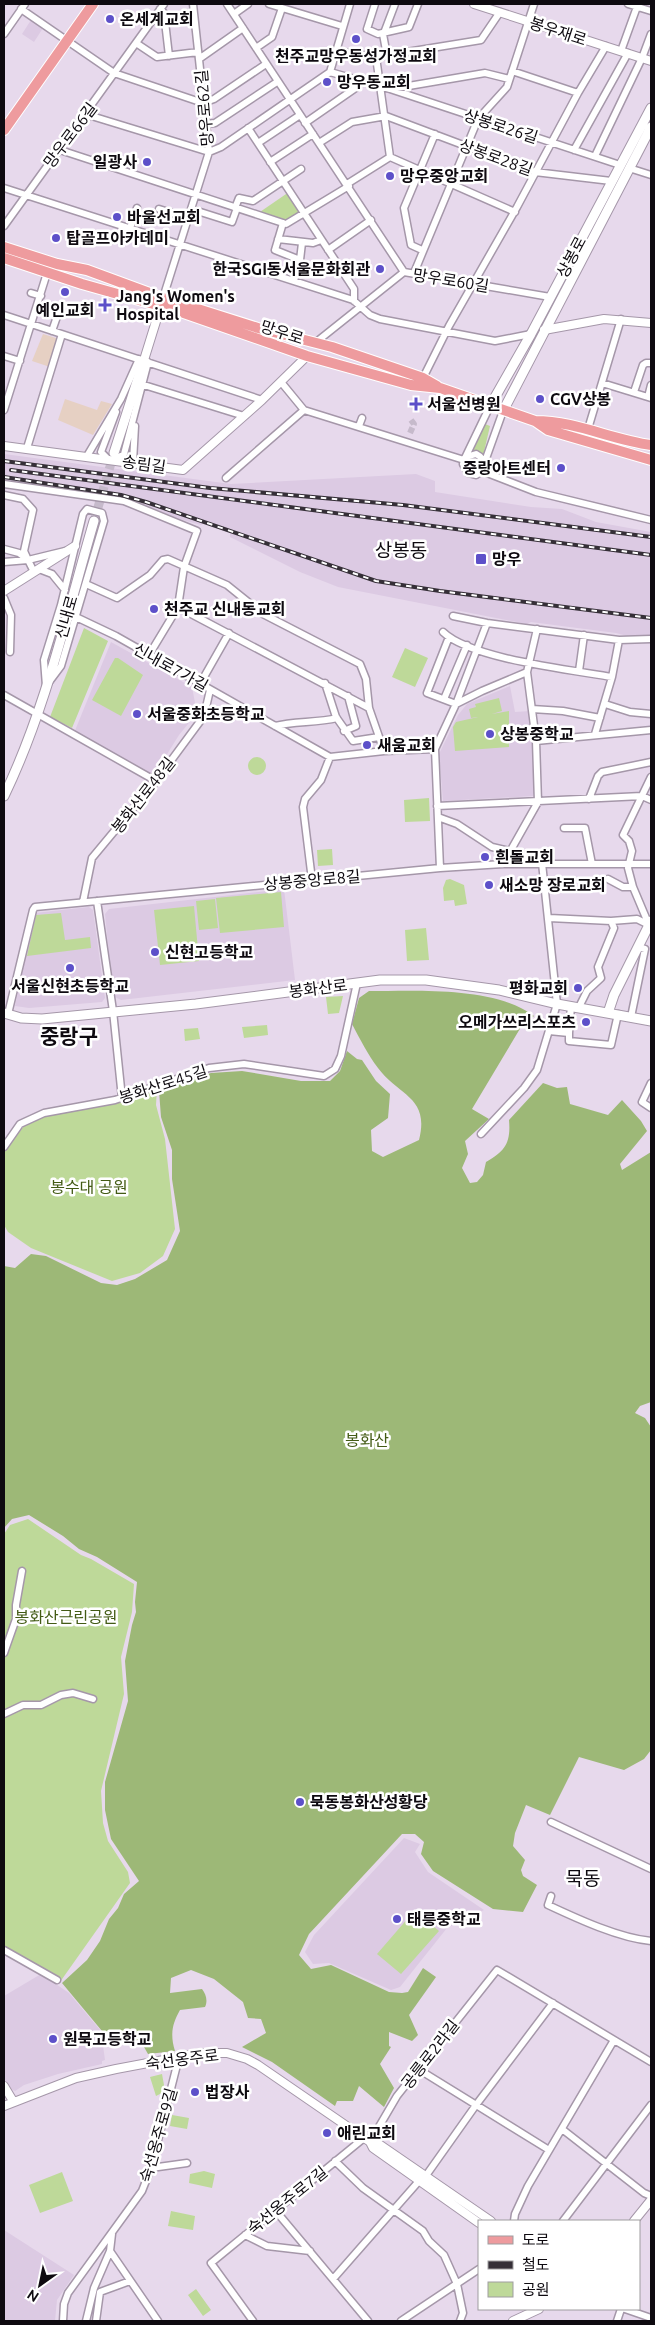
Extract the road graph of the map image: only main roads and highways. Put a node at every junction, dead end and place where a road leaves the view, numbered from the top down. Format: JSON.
{"nodes":[{"id":1,"x":93,"y":4,"type":"edge"},
{"id":2,"x":651,"y":108,"type":"edge"},
{"id":3,"x":651,"y":127,"type":"edge"},
{"id":4,"x":4,"y":130,"type":"edge"},
{"id":5,"x":4,"y":247,"type":"edge"},
{"id":6,"x":4,"y":258,"type":"edge"},
{"id":7,"x":162,"y":302,"type":"junction"},
{"id":8,"x":544,"y":330,"type":"junction"},
{"id":9,"x":531,"y":334,"type":"junction"},
{"id":10,"x":144,"y":360,"type":"road end"},
{"id":11,"x":440,"y":388,"type":"junction"},
{"id":12,"x":490,"y":406,"type":"junction"},
{"id":13,"x":503,"y":411,"type":"junction"},
{"id":14,"x":535,"y":421,"type":"junction"},
{"id":15,"x":651,"y":445,"type":"edge"},
{"id":16,"x":112,"y":457,"type":"tunnel mouth"},
{"id":17,"x":651,"y":460,"type":"edge"},
{"id":18,"x":94,"y":521,"type":"tunnel mouth"},
{"id":19,"x":4,"y":796,"type":"edge"},
{"id":20,"x":651,"y":924,"type":"edge"},
{"id":21,"x":645,"y":948,"type":"edge"},
{"id":22,"x":6,"y":1014,"type":"edge"},
{"id":23,"x":613,"y":1014,"type":"junction"},
{"id":24,"x":651,"y":1021,"type":"edge"}],
"edges":[{"from":1,"to":4,"type":"main road"},
{"from":2,"to":9,"type":"main road","name":"상봉로"},
{"from":3,"to":8,"type":"main road","name":"상봉로"},
{"from":5,"to":7,"type":"main road","name":"망우로"},
{"from":6,"to":7,"type":"main road","name":"망우로"},
{"from":7,"to":11,"type":"main road","name":"망우로"},
{"from":7,"to":11,"type":"main road","name":"망우로"},
{"from":8,"to":9,"type":"main road"},
{"from":8,"to":13,"type":"main road","name":"상봉로"},
{"from":9,"to":12,"type":"main road","name":"상봉로"},
{"from":10,"to":16,"type":"main road"},
{"from":11,"to":12,"type":"main road","name":"망우로"},
{"from":12,"to":13,"type":"main road","name":"망우로"},
{"from":13,"to":14,"type":"main road","name":"망우로"},
{"from":14,"to":15,"type":"main road","name":"망우로"},
{"from":14,"to":17,"type":"main road","name":"망우로"},
{"from":18,"to":19,"type":"main road","name":"신내로"},
{"from":20,"to":21,"type":"main road"},
{"from":21,"to":23,"type":"main road"},
{"from":22,"to":23,"type":"main road","name":"봉화산로"},
{"from":23,"to":24,"type":"main road","name":"봉화산로"}]}
